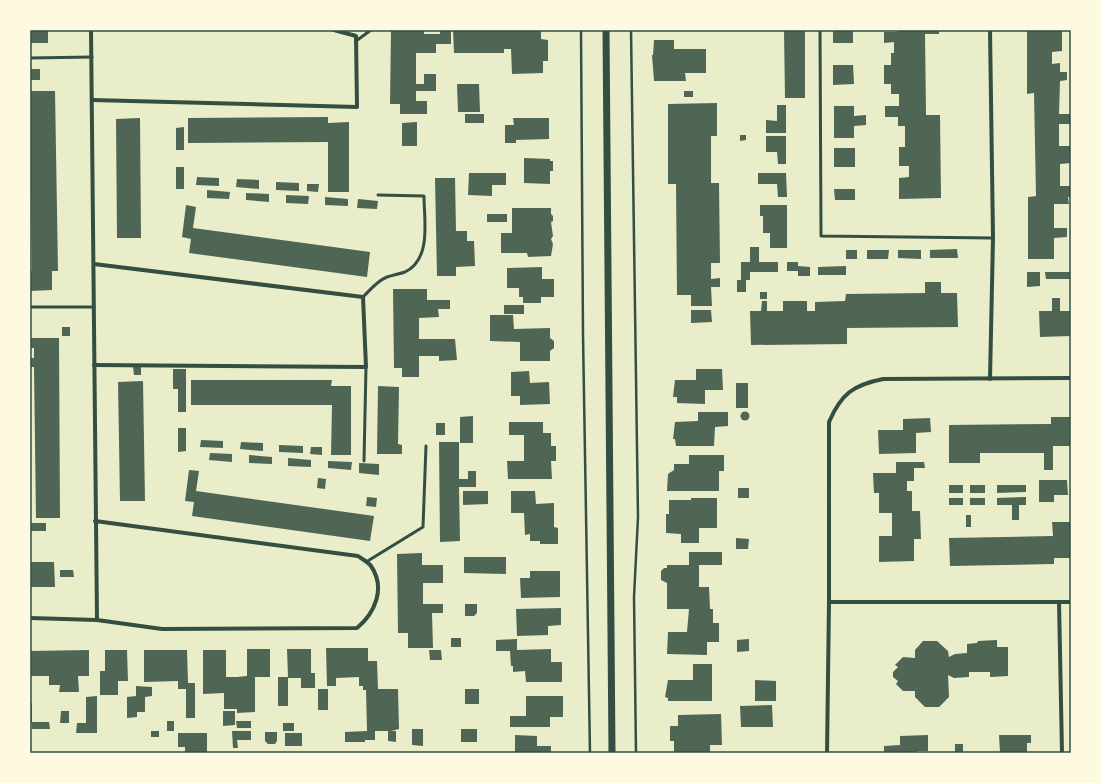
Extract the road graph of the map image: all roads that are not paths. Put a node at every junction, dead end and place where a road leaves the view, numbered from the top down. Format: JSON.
{"nodes":[{"id":1,"x":91,"y":30,"type":"edge"},
{"id":2,"x":334,"y":30,"type":"edge"},
{"id":3,"x":371,"y":30,"type":"edge"},
{"id":4,"x":606,"y":30,"type":"edge"},
{"id":5,"x":820,"y":30,"type":"edge"},
{"id":6,"x":990,"y":30,"type":"edge"},
{"id":7,"x":356,"y":41,"type":"junction"},
{"id":8,"x":92,"y":57,"type":"junction"},
{"id":9,"x":30,"y":58,"type":"edge"},
{"id":10,"x":92,"y":100,"type":"junction"},
{"id":11,"x":378,"y":195,"type":"dead end"},
{"id":12,"x":993,"y":238,"type":"junction"},
{"id":13,"x":94,"y":264,"type":"junction"},
{"id":14,"x":363,"y":297,"type":"junction"},
{"id":15,"x":30,"y":307,"type":"edge"},
{"id":16,"x":94,"y":307,"type":"junction"},
{"id":17,"x":94,"y":365,"type":"junction"},
{"id":18,"x":366,"y":367,"type":"junction"},
{"id":19,"x":1071,"y":378,"type":"edge"},
{"id":20,"x":990,"y":379,"type":"junction"},
{"id":21,"x":426,"y":446,"type":"dead end"},
{"id":22,"x":364,"y":461,"type":"dead end"},
{"id":23,"x":95,"y":521,"type":"junction"},
{"id":24,"x":366,"y":562,"type":"junction"},
{"id":25,"x":829,"y":602,"type":"junction"},
{"id":26,"x":1059,"y":602,"type":"junction"},
{"id":27,"x":1071,"y":602,"type":"edge"},
{"id":28,"x":30,"y":618,"type":"edge"},
{"id":29,"x":97,"y":620,"type":"junction"},
{"id":30,"x":612,"y":753,"type":"edge"},
{"id":31,"x":827,"y":753,"type":"edge"},
{"id":32,"x":1062,"y":753,"type":"edge"}],
"edges":[{"from":1,"to":8,"type":"street"},
{"from":2,"to":7,"type":"street"},
{"from":3,"to":7,"type":"lane"},
{"from":4,"to":30,"type":"street"},
{"from":5,"to":12,"type":"lane"},
{"from":6,"to":12,"type":"street"},
{"from":7,"to":10,"type":"street"},
{"from":8,"to":9,"type":"lane"},
{"from":8,"to":10,"type":"street"},
{"from":10,"to":13,"type":"street"},
{"from":11,"to":14,"type":"lane"},
{"from":12,"to":20,"type":"street"},
{"from":13,"to":14,"type":"street"},
{"from":13,"to":16,"type":"street"},
{"from":14,"to":18,"type":"street"},
{"from":15,"to":16,"type":"lane"},
{"from":16,"to":17,"type":"street"},
{"from":17,"to":18,"type":"street"},
{"from":17,"to":23,"type":"street"},
{"from":18,"to":22,"type":"lane"},
{"from":19,"to":20,"type":"street"},
{"from":20,"to":25,"type":"street"},
{"from":21,"to":24,"type":"lane"},
{"from":23,"to":24,"type":"street"},
{"from":23,"to":29,"type":"street"},
{"from":24,"to":29,"type":"street"},
{"from":25,"to":26,"type":"street"},
{"from":25,"to":31,"type":"street"},
{"from":26,"to":27,"type":"street"},
{"from":26,"to":32,"type":"street"},
{"from":28,"to":29,"type":"street"}]}
